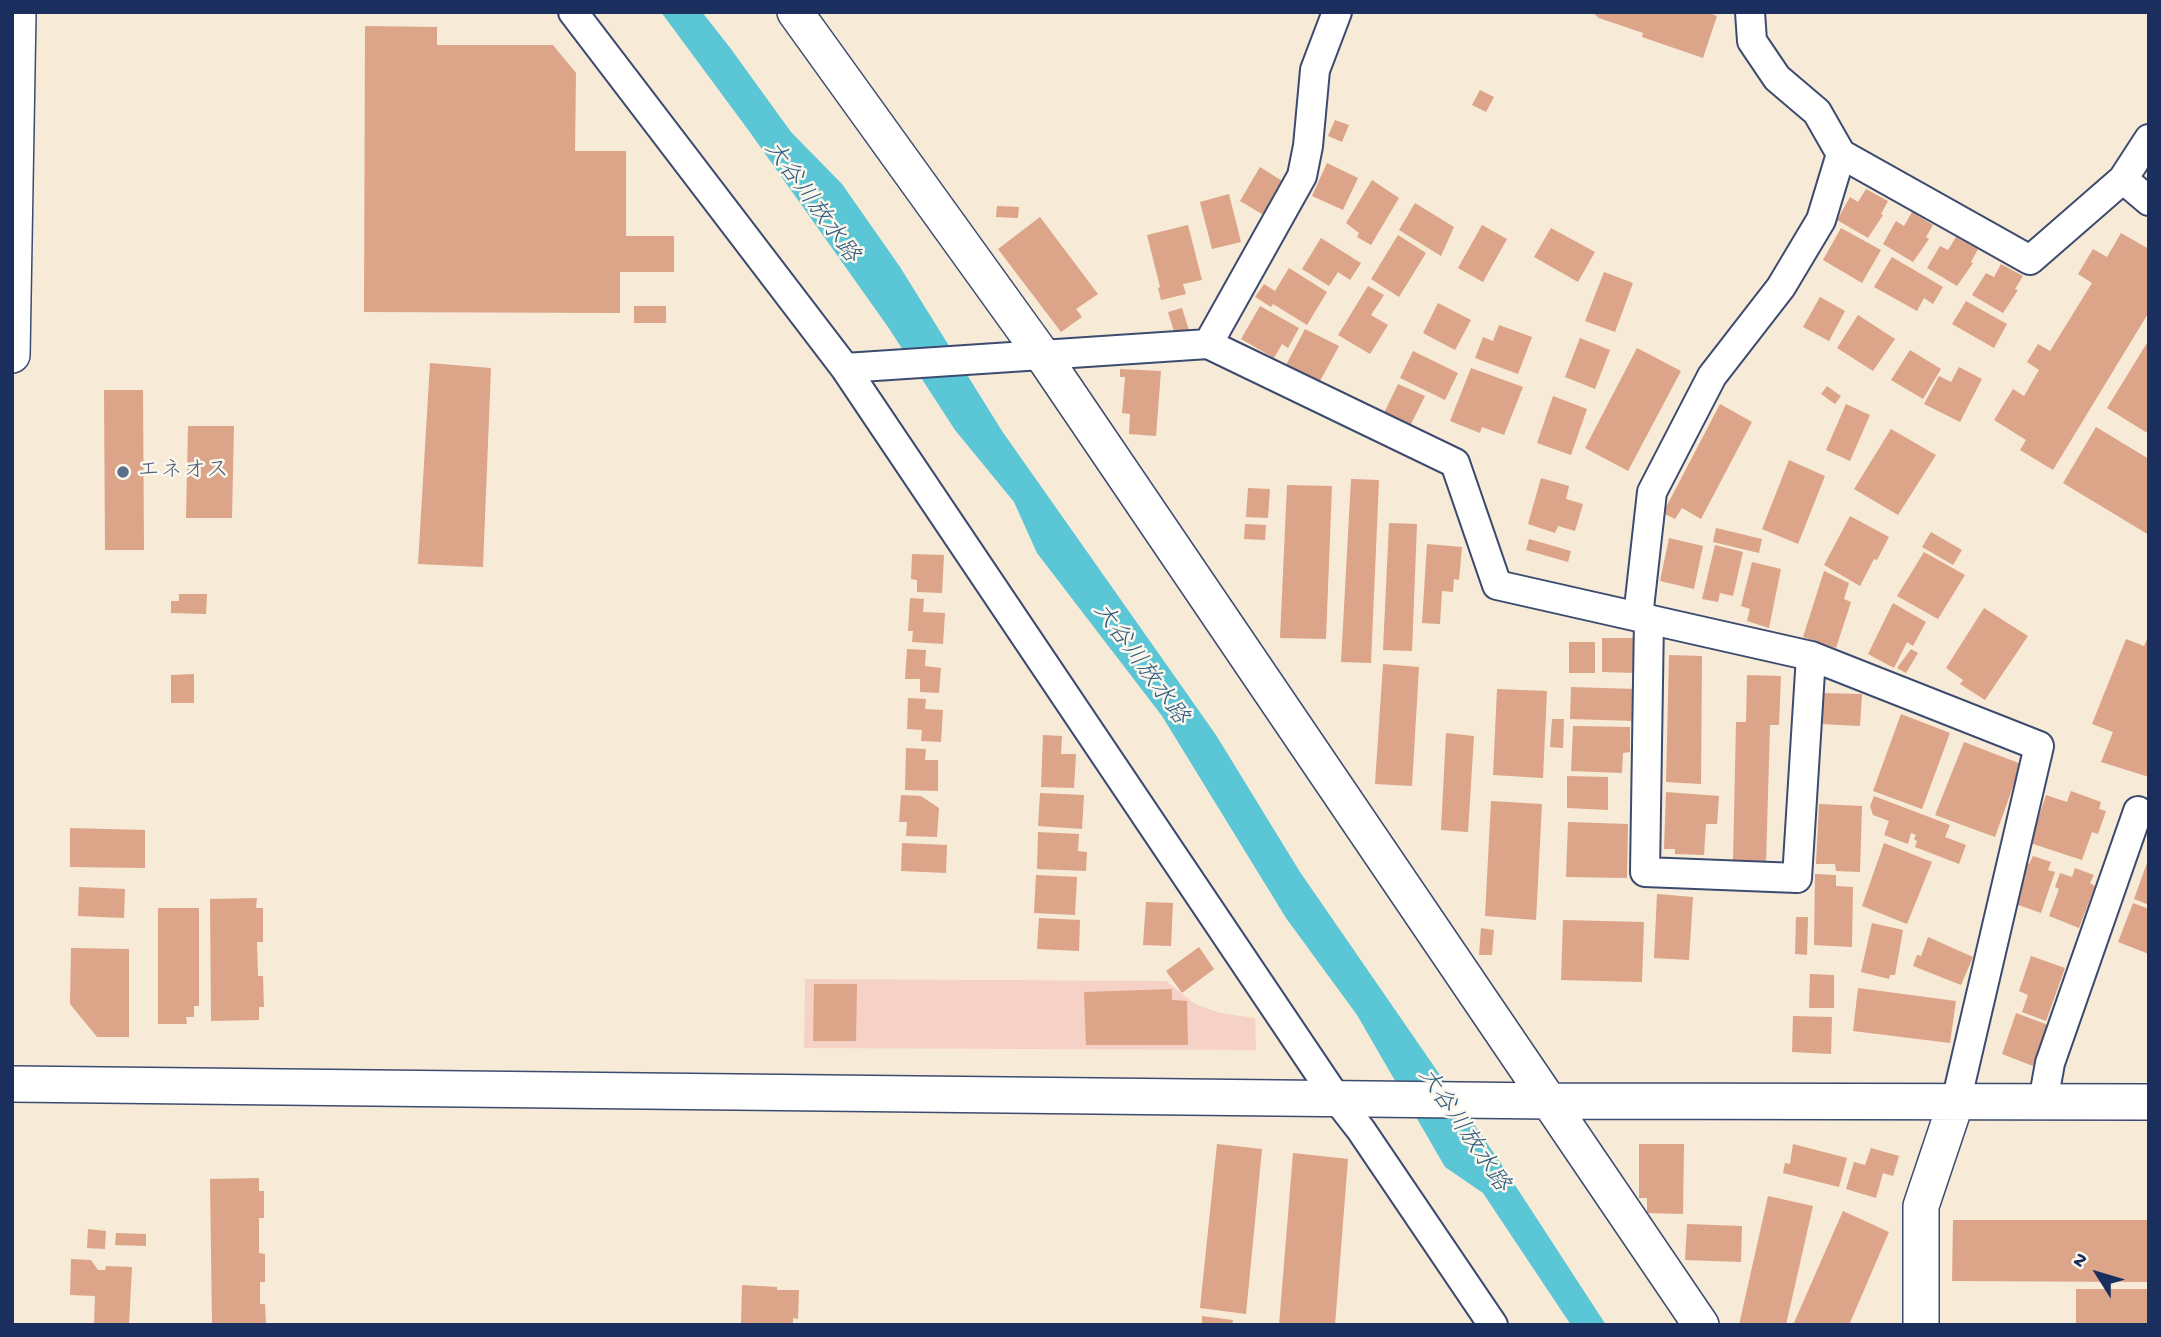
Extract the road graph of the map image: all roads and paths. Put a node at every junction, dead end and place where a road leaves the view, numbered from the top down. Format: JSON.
{"nodes":[{"id":1,"x":18,"y":12,"type":"edge"},
{"id":2,"x":573,"y":12,"type":"edge"},
{"id":3,"x":795,"y":12,"type":"edge"},
{"id":4,"x":1337,"y":12,"type":"edge"},
{"id":5,"x":1750,"y":12,"type":"edge"},
{"id":6,"x":2149,"y":139,"type":"edge"},
{"id":7,"x":1841,"y":154,"type":"junction"},
{"id":8,"x":2123,"y":179,"type":"junction"},
{"id":9,"x":2149,"y":201,"type":"edge"},
{"id":10,"x":1208,"y":344,"type":"junction"},
{"id":11,"x":12,"y":355,"type":"edge"},
{"id":12,"x":1043,"y":356,"type":"junction"},
{"id":13,"x":845,"y":368,"type":"junction"},
{"id":14,"x":1644,"y":618,"type":"junction"},
{"id":15,"x":1811,"y":656,"type":"junction"},
{"id":16,"x":2138,"y":811,"type":"dead end"},
{"id":17,"x":12,"y":1084,"type":"edge"},
{"id":18,"x":1346,"y":1098,"type":"junction"},
{"id":19,"x":1539,"y":1101,"type":"junction"},
{"id":20,"x":1956,"y":1102,"type":"junction"},
{"id":21,"x":2043,"y":1102,"type":"junction"},
{"id":22,"x":2149,"y":1102,"type":"edge"},
{"id":23,"x":1493,"y":1325,"type":"edge"},
{"id":24,"x":1701,"y":1325,"type":"edge"},
{"id":25,"x":1920,"y":1325,"type":"edge"}],
"edges":[{"from":1,"to":11,"type":"street"},
{"from":2,"to":13,"type":"street"},
{"from":3,"to":12,"type":"street"},
{"from":4,"to":10,"type":"street"},
{"from":5,"to":7,"type":"street"},
{"from":6,"to":8,"type":"street"},
{"from":7,"to":8,"type":"street"},
{"from":7,"to":14,"type":"street"},
{"from":8,"to":9,"type":"street"},
{"from":10,"to":12,"type":"street"},
{"from":10,"to":14,"type":"street"},
{"from":12,"to":13,"type":"street"},
{"from":12,"to":19,"type":"street"},
{"from":13,"to":18,"type":"street"},
{"from":14,"to":15,"type":"street"},
{"from":14,"to":15,"type":"street"},
{"from":15,"to":20,"type":"street"},
{"from":16,"to":21,"type":"street"},
{"from":17,"to":18,"type":"street"},
{"from":18,"to":19,"type":"street"},
{"from":18,"to":23,"type":"street"},
{"from":19,"to":20,"type":"street"},
{"from":19,"to":24,"type":"street"},
{"from":20,"to":21,"type":"street"},
{"from":20,"to":25,"type":"street"},
{"from":21,"to":22,"type":"street"}]}
